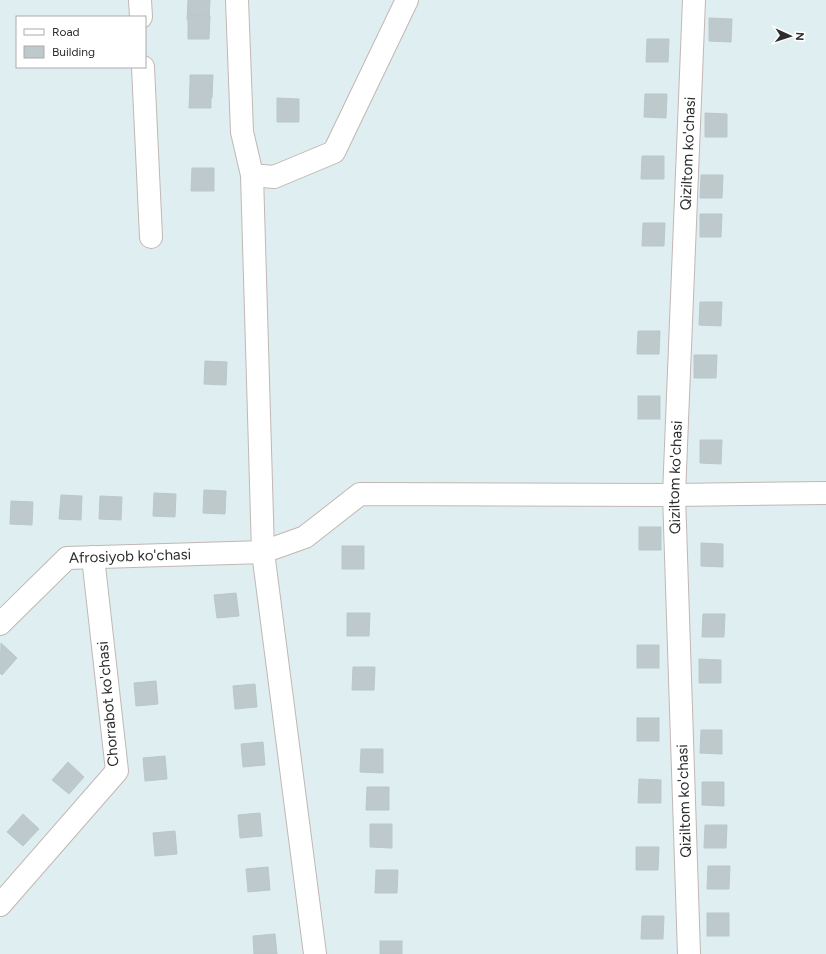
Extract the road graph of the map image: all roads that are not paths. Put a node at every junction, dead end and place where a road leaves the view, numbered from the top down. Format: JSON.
{"nodes":[{"id":1,"x":140,"y":0,"type":"edge"},
{"id":2,"x":237,"y":0,"type":"edge"},
{"id":3,"x":407,"y":0,"type":"edge"},
{"id":4,"x":694,"y":0,"type":"edge"},
{"id":5,"x":141,"y":16,"type":"edge"},
{"id":6,"x":143,"y":68,"type":"edge"},
{"id":7,"x":252,"y":175,"type":"junction"},
{"id":8,"x":151,"y":237,"type":"dead end"},
{"id":9,"x":826,"y":493,"type":"edge"},
{"id":10,"x":674,"y":495,"type":"junction"},
{"id":11,"x":262,"y":552,"type":"junction"},
{"id":12,"x":93,"y":557,"type":"junction"},
{"id":13,"x":0,"y":624,"type":"edge"},
{"id":14,"x":0,"y":905,"type":"edge"},
{"id":15,"x":315,"y":954,"type":"edge"},
{"id":16,"x":689,"y":954,"type":"edge"}],
"edges":[{"from":1,"to":5,"type":"street"},
{"from":2,"to":7,"type":"street"},
{"from":3,"to":7,"type":"street"},
{"from":4,"to":10,"type":"street","name":"Qiziltom ko'chasi"},
{"from":6,"to":8,"type":"street"},
{"from":7,"to":11,"type":"street"},
{"from":9,"to":10,"type":"street","name":"Afrosiyob ko'chasi"},
{"from":10,"to":11,"type":"street","name":"Afrosiyob ko'chasi"},
{"from":10,"to":16,"type":"street","name":"Qiziltom ko'chasi"},
{"from":11,"to":12,"type":"street","name":"Afrosiyob ko'chasi"},
{"from":11,"to":15,"type":"street"},
{"from":12,"to":13,"type":"street","name":"Afrosiyob ko'chasi"},
{"from":12,"to":14,"type":"street","name":"Chorrabot ko'chasi"}]}
